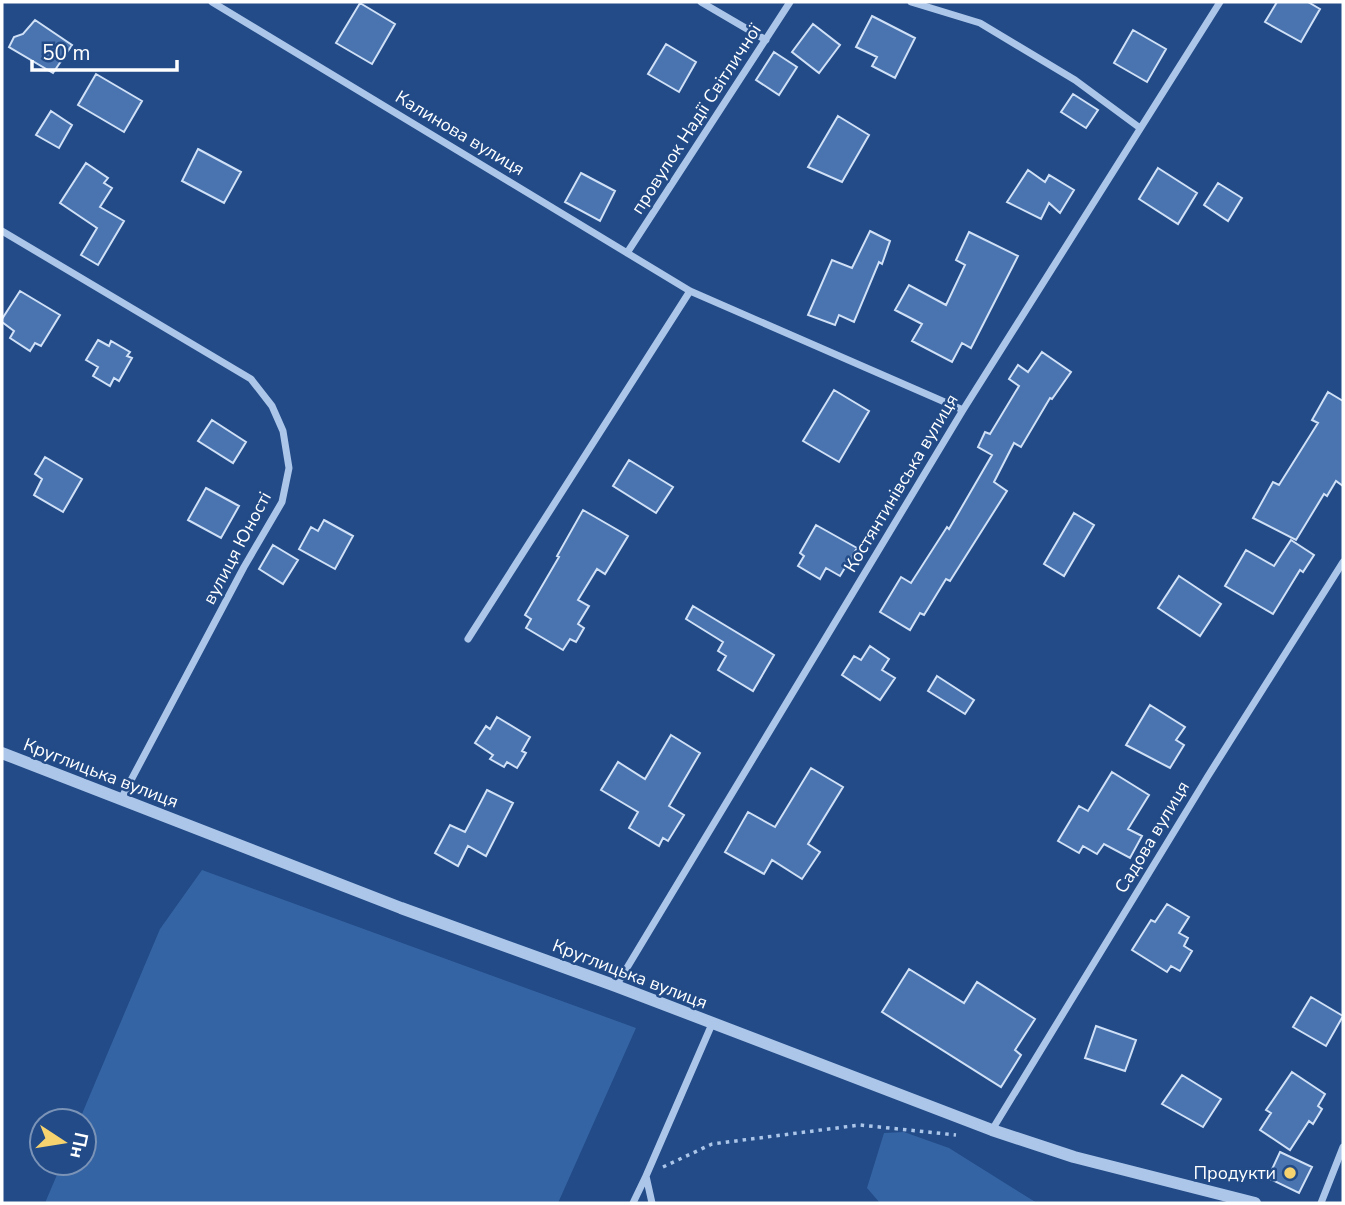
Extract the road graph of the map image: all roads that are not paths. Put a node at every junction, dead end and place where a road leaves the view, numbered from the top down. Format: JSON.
{"nodes":[{"id":1,"x":212,"y":2,"type":"edge"},
{"id":2,"x":701,"y":2,"type":"edge"},
{"id":3,"x":790,"y":2,"type":"edge"},
{"id":4,"x":911,"y":2,"type":"edge"},
{"id":5,"x":1220,"y":2,"type":"edge"},
{"id":6,"x":766,"y":40,"type":"junction"},
{"id":7,"x":1140,"y":128,"type":"junction"},
{"id":8,"x":2,"y":231,"type":"edge"},
{"id":9,"x":627,"y":253,"type":"junction"},
{"id":10,"x":690,"y":291,"type":"junction"},
{"id":11,"x":963,"y":410,"type":"junction"},
{"id":12,"x":1343,"y":562,"type":"edge"},
{"id":13,"x":468,"y":639,"type":"dead end"},
{"id":14,"x":2,"y":753,"type":"edge"},
{"id":15,"x":121,"y":799,"type":"junction"},
{"id":16,"x":616,"y":986,"type":"junction"},
{"id":17,"x":712,"y":1024,"type":"junction"},
{"id":18,"x":992,"y":1130,"type":"junction"},
{"id":19,"x":1343,"y":1147,"type":"edge"},
{"id":20,"x":646,"y":1176,"type":"junction"},
{"id":21,"x":633,"y":1203,"type":"edge"},
{"id":22,"x":652,"y":1203,"type":"edge"},
{"id":23,"x":1255,"y":1203,"type":"edge"},
{"id":24,"x":1321,"y":1203,"type":"edge"}],
"edges":[{"from":1,"to":9,"type":"street","name":"Калинова вулиця"},
{"from":2,"to":6,"type":"street"},
{"from":3,"to":6,"type":"street","name":"провулок Надії Світличної"},
{"from":4,"to":7,"type":"street"},
{"from":5,"to":7,"type":"street","name":"Костянтинівська вулиця"},
{"from":6,"to":9,"type":"street","name":"провулок Надії Світличної"},
{"from":7,"to":11,"type":"street","name":"Костянтинівська вулиця"},
{"from":8,"to":15,"type":"street","name":"вулиця Юності"},
{"from":9,"to":10,"type":"street","name":"Калинова вулиця"},
{"from":10,"to":11,"type":"street","name":"Калинова вулиця"},
{"from":10,"to":13,"type":"street"},
{"from":11,"to":16,"type":"street","name":"Костянтинівська вулиця"},
{"from":12,"to":18,"type":"street","name":"Садова вулиця"},
{"from":14,"to":15,"type":"street","name":"Круглицька вулиця"},
{"from":15,"to":16,"type":"street","name":"Круглицька вулиця"},
{"from":16,"to":17,"type":"street","name":"Круглицька вулиця"},
{"from":17,"to":18,"type":"street","name":"Круглицька вулиця"},
{"from":17,"to":20,"type":"street"},
{"from":18,"to":23,"type":"street","name":"Круглицька вулиця"},
{"from":19,"to":24,"type":"street"},
{"from":20,"to":21,"type":"street"},
{"from":20,"to":22,"type":"street"}]}
